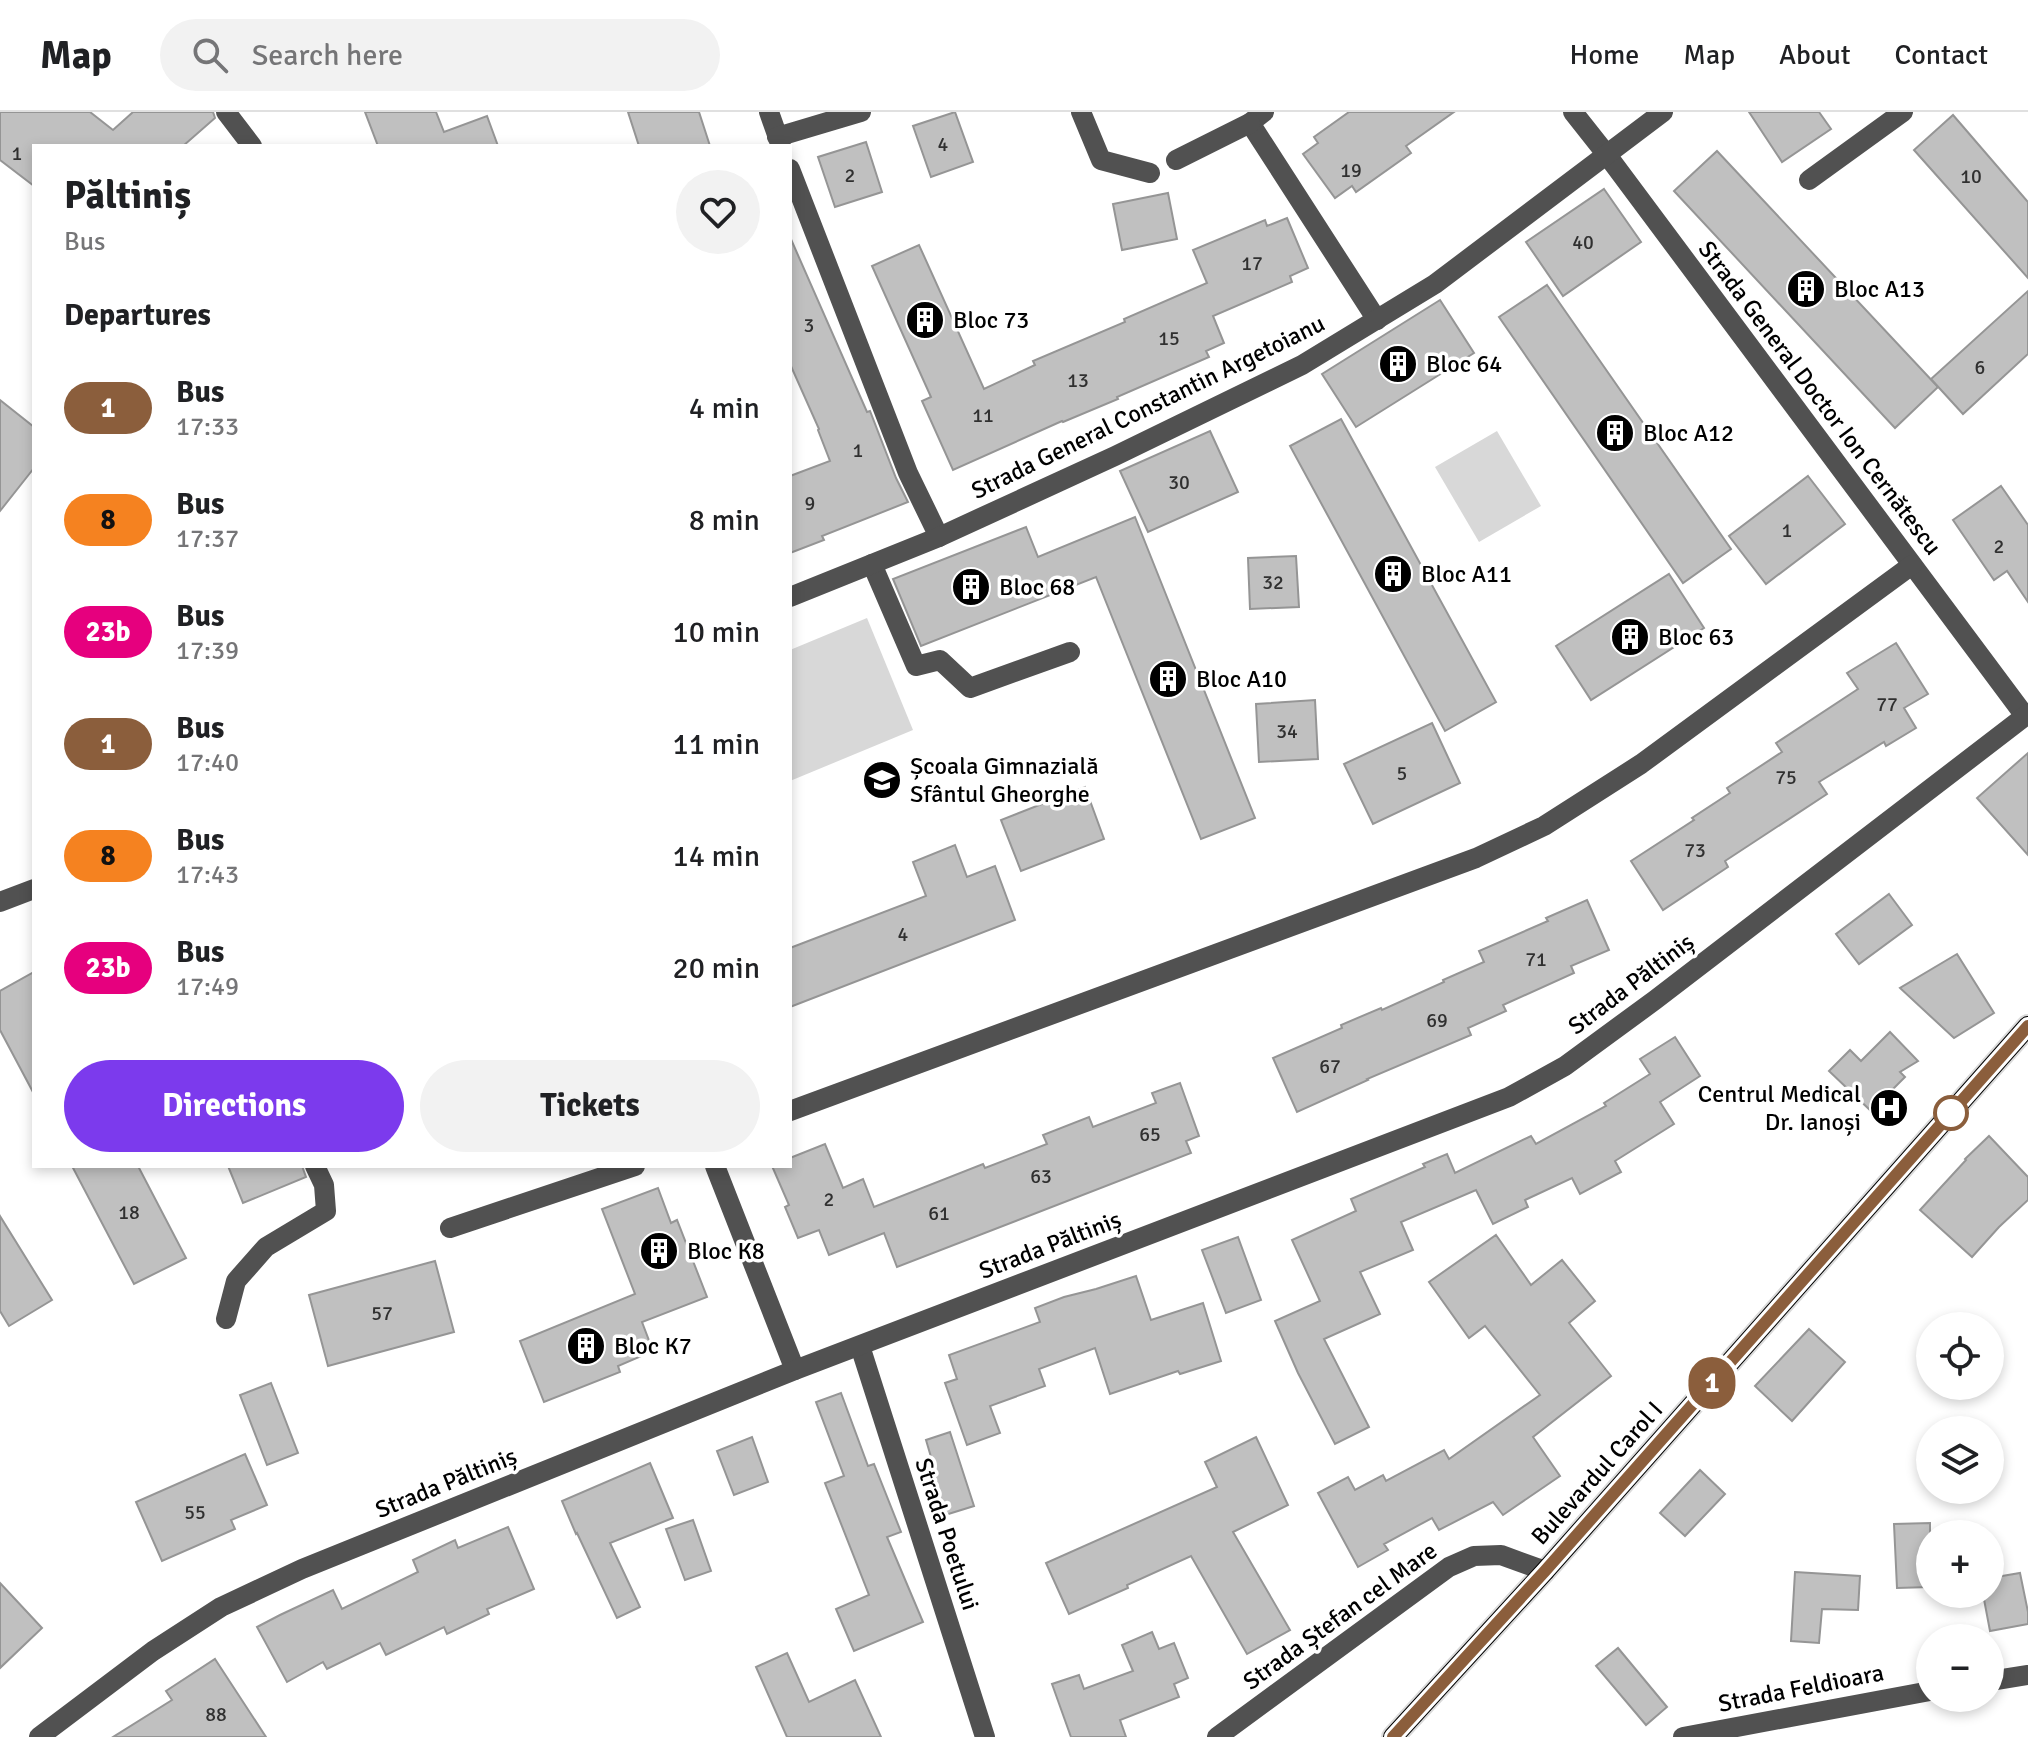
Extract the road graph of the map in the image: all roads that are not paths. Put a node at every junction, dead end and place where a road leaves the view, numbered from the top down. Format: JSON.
{"nodes":[{"id":1,"x":226,"y":112,"type":"edge"},
{"id":2,"x":769,"y":112,"type":"edge"},
{"id":3,"x":861,"y":112,"type":"edge"},
{"id":4,"x":1081,"y":112,"type":"edge"},
{"id":5,"x":1573,"y":112,"type":"edge"},
{"id":6,"x":1663,"y":112,"type":"edge"},
{"id":7,"x":1903,"y":112,"type":"edge"},
{"id":8,"x":1257,"y":117,"type":"edge"},
{"id":9,"x":779,"y":142,"type":"edge"},
{"id":10,"x":250,"y":144,"type":"edge"},
{"id":11,"x":1607,"y":155,"type":"junction"},
{"id":12,"x":1176,"y":160,"type":"dead end"},
{"id":13,"x":1150,"y":173,"type":"dead end"},
{"id":14,"x":792,"y":174,"type":"edge"},
{"id":15,"x":1809,"y":180,"type":"dead end"},
{"id":16,"x":1377,"y":320,"type":"junction"},
{"id":17,"x":939,"y":537,"type":"junction"},
{"id":18,"x":872,"y":564,"type":"junction"},
{"id":19,"x":1912,"y":565,"type":"junction"},
{"id":20,"x":792,"y":596,"type":"edge"},
{"id":21,"x":1070,"y":652,"type":"dead end"},
{"id":22,"x":2027,"y":715,"type":"edge"},
{"id":23,"x":32,"y":890,"type":"edge"},
{"id":24,"x":0,"y":902,"type":"edge"},
{"id":25,"x":2028,"y":1026,"type":"edge"},
{"id":26,"x":792,"y":1110,"type":"edge"},
{"id":27,"x":316,"y":1168,"type":"edge"},
{"id":28,"x":629,"y":1168,"type":"edge"},
{"id":29,"x":716,"y":1168,"type":"edge"},
{"id":30,"x":450,"y":1228,"type":"dead end"},
{"id":31,"x":226,"y":1319,"type":"dead end"},
{"id":32,"x":860,"y":1346,"type":"junction"},
{"id":33,"x":795,"y":1370,"type":"junction"},
{"id":34,"x":1545,"y":1571,"type":"junction"},
{"id":35,"x":2028,"y":1675,"type":"edge"},
{"id":36,"x":2004,"y":1679,"type":"edge"},
{"id":37,"x":1916,"y":1694,"type":"edge"},
{"id":38,"x":39,"y":1737,"type":"edge"},
{"id":39,"x":985,"y":1737,"type":"edge"},
{"id":40,"x":1217,"y":1737,"type":"edge"},
{"id":41,"x":1393,"y":1737,"type":"edge"},
{"id":42,"x":1683,"y":1737,"type":"edge"}],
"edges":[{"from":1,"to":10,"type":"street"},
{"from":2,"to":9,"type":"street"},
{"from":3,"to":9,"type":"street"},
{"from":4,"to":13,"type":"street"},
{"from":5,"to":11,"type":"street","name":"Strada General Doctor Ion Cernătescu"},
{"from":6,"to":11,"type":"street","name":"Strada General Constantin Argetoianu"},
{"from":7,"to":15,"type":"street"},
{"from":8,"to":12,"type":"street"},
{"from":8,"to":16,"type":"street"},
{"from":11,"to":16,"type":"street","name":"Strada General Constantin Argetoianu"},
{"from":11,"to":19,"type":"street","name":"Strada General Doctor Ion Cernătescu"},
{"from":14,"to":17,"type":"street"},
{"from":16,"to":17,"type":"street","name":"Strada General Constantin Argetoianu"},
{"from":17,"to":18,"type":"street","name":"Strada General Constantin Argetoianu"},
{"from":18,"to":20,"type":"street","name":"Strada General Constantin Argetoianu"},
{"from":18,"to":21,"type":"street"},
{"from":19,"to":22,"type":"street","name":"Strada General Doctor Ion Cernătescu"},
{"from":19,"to":26,"type":"street"},
{"from":22,"to":32,"type":"street","name":"Strada Păltiniș"},
{"from":23,"to":24,"type":"street"},
{"from":25,"to":34,"type":"main road","name":"Bulevardul Carol I"},
{"from":27,"to":31,"type":"street"},
{"from":28,"to":30,"type":"street"},
{"from":29,"to":33,"type":"street"},
{"from":32,"to":33,"type":"street","name":"Strada Păltiniș"},
{"from":32,"to":39,"type":"street","name":"Strada Poetului"},
{"from":33,"to":38,"type":"street","name":"Strada Păltiniș"},
{"from":34,"to":40,"type":"street","name":"Strada Ștefan cel Mare"},
{"from":34,"to":41,"type":"main road","name":"Bulevardul Carol I"},
{"from":35,"to":36,"type":"street"},
{"from":37,"to":42,"type":"street","name":"Strada Feldioara"}]}
